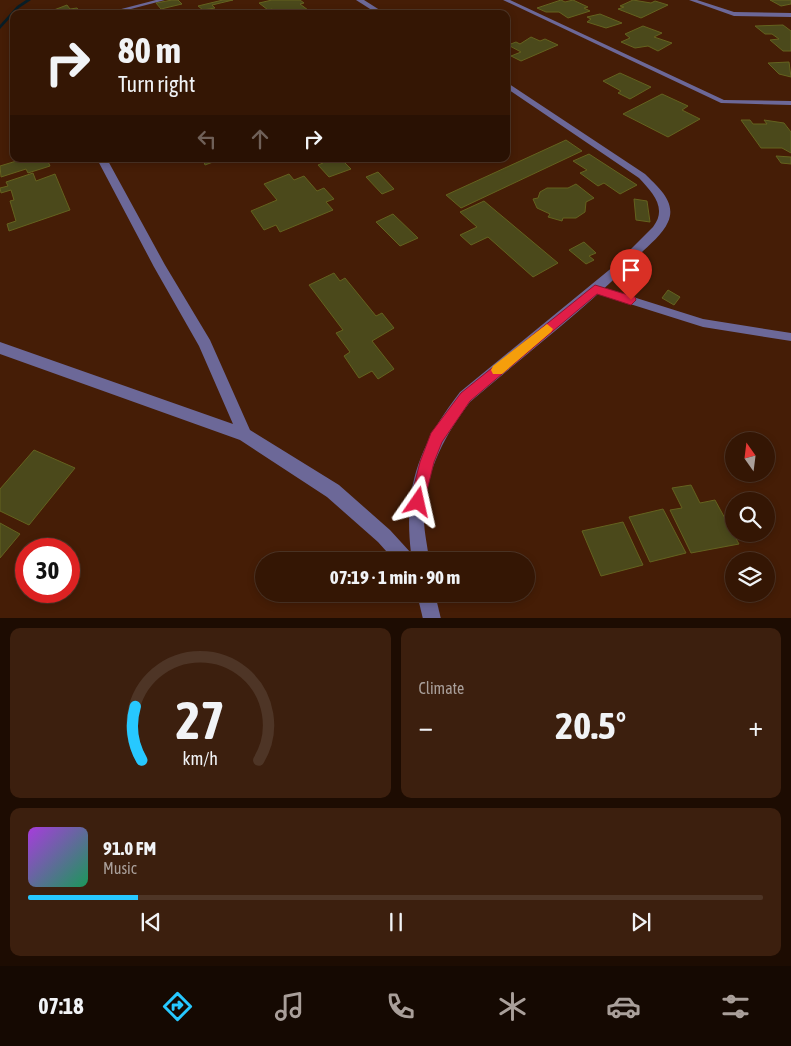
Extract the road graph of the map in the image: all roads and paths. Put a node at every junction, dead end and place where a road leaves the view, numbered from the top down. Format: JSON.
{"nodes":[{"id":1,"x":162,"y":0,"type":"edge"},
{"id":2,"x":359,"y":0,"type":"edge"},
{"id":3,"x":506,"y":0,"type":"edge"},
{"id":4,"x":692,"y":0,"type":"edge"},
{"id":5,"x":121,"y":10,"type":"edge"},
{"id":6,"x":376,"y":10,"type":"edge"},
{"id":7,"x":791,"y":15,"type":"edge"},
{"id":8,"x":510,"y":87,"type":"edge"},
{"id":9,"x":791,"y":103,"type":"edge"},
{"id":10,"x":104,"y":162,"type":"edge"},
{"id":11,"x":595,"y":289,"type":"junction"},
{"id":12,"x":791,"y":337,"type":"edge"},
{"id":13,"x":0,"y":348,"type":"edge"},
{"id":14,"x":245,"y":435,"type":"junction"},
{"id":15,"x":398,"y":552,"type":"edge"},
{"id":16,"x":419,"y":552,"type":"edge"},
{"id":17,"x":428,"y":602,"type":"edge"},
{"id":18,"x":432,"y":618,"type":"edge"}],
"edges":[{"from":1,"to":5,"type":"lane"},
{"from":2,"to":6,"type":"street"},
{"from":3,"to":9,"type":"lane"},
{"from":4,"to":7,"type":"lane"},
{"from":8,"to":11,"type":"street"},
{"from":10,"to":14,"type":"street"},
{"from":11,"to":12,"type":"lane"},
{"from":11,"to":16,"type":"street"},
{"from":13,"to":14,"type":"street"},
{"from":14,"to":15,"type":"street"},
{"from":17,"to":18,"type":"street"}]}
